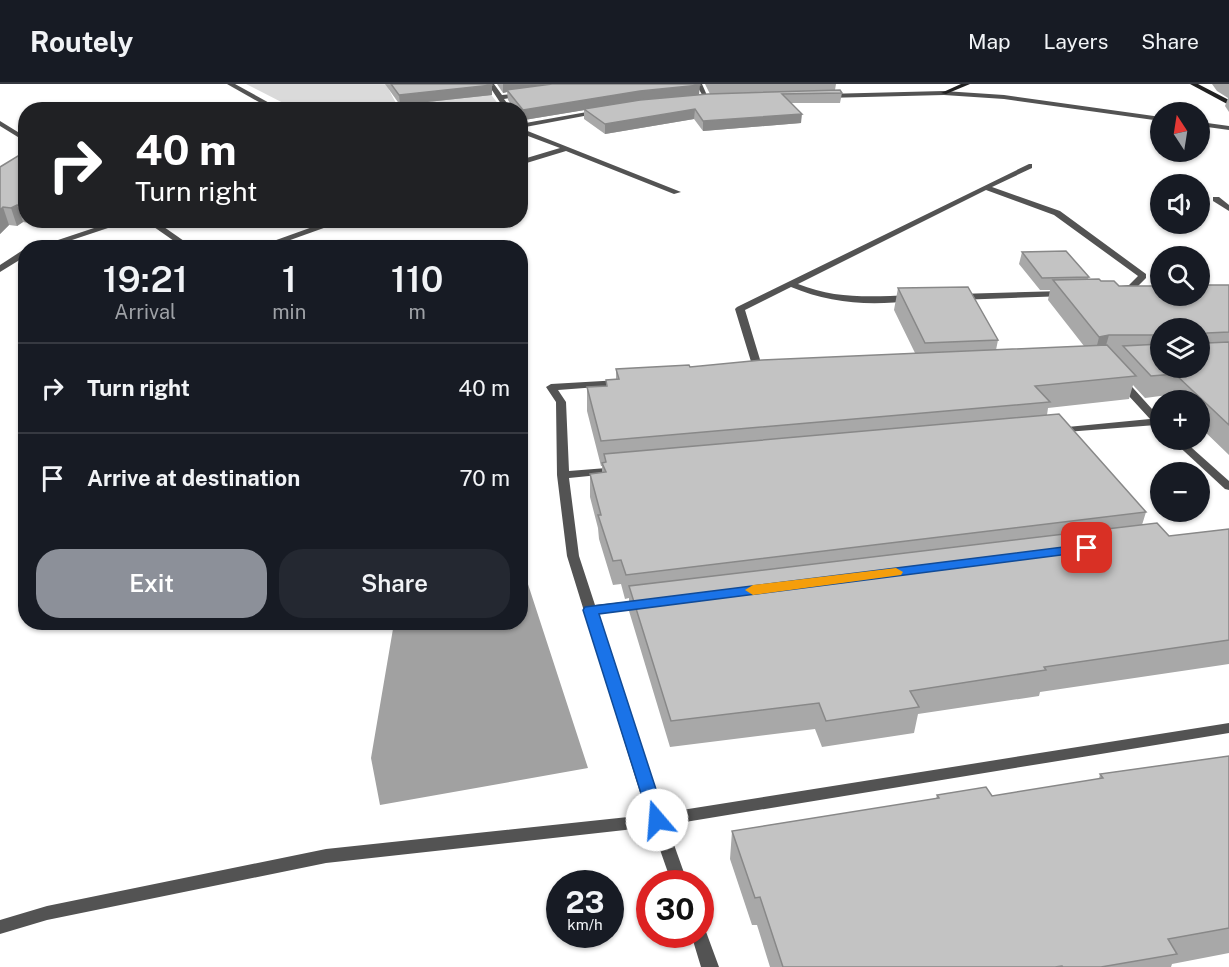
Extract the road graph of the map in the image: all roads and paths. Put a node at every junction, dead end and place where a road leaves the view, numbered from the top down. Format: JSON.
{"nodes":[{"id":1,"x":231,"y":84,"type":"edge"},
{"id":2,"x":491,"y":84,"type":"edge"},
{"id":3,"x":699,"y":84,"type":"edge"},
{"id":4,"x":967,"y":84,"type":"edge"},
{"id":5,"x":1193,"y":84,"type":"edge"},
{"id":6,"x":536,"y":93,"type":"edge"},
{"id":7,"x":945,"y":93,"type":"junction"},
{"id":8,"x":818,"y":96,"type":"edge"},
{"id":9,"x":500,"y":97,"type":"junction"},
{"id":10,"x":718,"y":98,"type":"edge"},
{"id":11,"x":707,"y":99,"type":"junction"},
{"id":12,"x":696,"y":100,"type":"edge"},
{"id":13,"x":264,"y":102,"type":"edge"},
{"id":14,"x":503,"y":102,"type":"edge"},
{"id":15,"x":1229,"y":103,"type":"edge"},
{"id":16,"x":607,"y":111,"type":"edge"},
{"id":17,"x":1150,"y":117,"type":"edge"},
{"id":18,"x":0,"y":123,"type":"edge"},
{"id":19,"x":1210,"y":125,"type":"edge"},
{"id":20,"x":528,"y":126,"type":"edge"},
{"id":21,"x":1229,"y":128,"type":"edge"},
{"id":22,"x":528,"y":131,"type":"edge"},
{"id":23,"x":18,"y":135,"type":"edge"},
{"id":24,"x":568,"y":148,"type":"junction"},
{"id":25,"x":528,"y":161,"type":"edge"},
{"id":26,"x":1029,"y":166,"type":"dead end"},
{"id":27,"x":987,"y":189,"type":"junction"},
{"id":28,"x":677,"y":192,"type":"dead end"},
{"id":29,"x":1216,"y":199,"type":"dead end"},
{"id":30,"x":1228,"y":207,"type":"edge"},
{"id":31,"x":102,"y":228,"type":"edge"},
{"id":32,"x":160,"y":228,"type":"edge"},
{"id":33,"x":318,"y":228,"type":"edge"},
{"id":34,"x":64,"y":240,"type":"edge"},
{"id":35,"x":178,"y":240,"type":"edge"},
{"id":36,"x":282,"y":240,"type":"edge"},
{"id":37,"x":18,"y":257,"type":"edge"},
{"id":38,"x":0,"y":269,"type":"edge"},
{"id":39,"x":790,"y":284,"type":"junction"},
{"id":40,"x":1102,"y":292,"type":"edge"},
{"id":41,"x":1070,"y":294,"type":"edge"},
{"id":42,"x":920,"y":298,"type":"edge"},
{"id":43,"x":943,"y":298,"type":"edge"},
{"id":44,"x":1111,"y":370,"type":"edge"},
{"id":45,"x":772,"y":376,"type":"edge"},
{"id":46,"x":749,"y":377,"type":"edge"},
{"id":47,"x":760,"y":377,"type":"junction"},
{"id":48,"x":633,"y":383,"type":"edge"},
{"id":49,"x":1150,"y":412,"type":"edge"},
{"id":50,"x":1150,"y":424,"type":"edge"},
{"id":51,"x":1039,"y":433,"type":"edge"},
{"id":52,"x":1188,"y":450,"type":"edge"},
{"id":53,"x":634,"y":469,"type":"edge"},
{"id":54,"x":563,"y":475,"type":"junction"},
{"id":55,"x":1229,"y":487,"type":"edge"},
{"id":56,"x":662,"y":601,"type":"edge"},
{"id":57,"x":591,"y":610,"type":"junction"},
{"id":58,"x":1229,"y":728,"type":"edge"},
{"id":59,"x":657,"y":820,"type":"junction"},
{"id":60,"x":675,"y":870,"type":"edge"},
{"id":61,"x":0,"y":927,"type":"edge"},
{"id":62,"x":704,"y":948,"type":"edge"},
{"id":63,"x":710,"y":967,"type":"edge"}],
"edges":[{"from":1,"to":13,"type":"street"},
{"from":2,"to":9,"type":"street"},
{"from":3,"to":11,"type":"street"},
{"from":4,"to":7,"type":"main road"},
{"from":5,"to":15,"type":"main road"},
{"from":6,"to":9,"type":"street"},
{"from":7,"to":8,"type":"street"},
{"from":7,"to":17,"type":"street"},
{"from":9,"to":14,"type":"street"},
{"from":10,"to":11,"type":"street"},
{"from":11,"to":12,"type":"street"},
{"from":16,"to":20,"type":"street"},
{"from":18,"to":23,"type":"street"},
{"from":19,"to":21,"type":"street"},
{"from":22,"to":24,"type":"street"},
{"from":24,"to":25,"type":"street"},
{"from":24,"to":28,"type":"street"},
{"from":26,"to":27,"type":"street"},
{"from":27,"to":39,"type":"street"},
{"from":27,"to":40,"type":"street"},
{"from":29,"to":30,"type":"street"},
{"from":31,"to":34,"type":"street"},
{"from":32,"to":35,"type":"street"},
{"from":33,"to":36,"type":"street"},
{"from":37,"to":38,"type":"street"},
{"from":39,"to":42,"type":"street"},
{"from":39,"to":47,"type":"street"},
{"from":41,"to":43,"type":"street"},
{"from":44,"to":49,"type":"street"},
{"from":45,"to":47,"type":"street"},
{"from":46,"to":47,"type":"street"},
{"from":48,"to":54,"type":"street"},
{"from":50,"to":51,"type":"street"},
{"from":52,"to":55,"type":"street"},
{"from":53,"to":54,"type":"street"},
{"from":54,"to":57,"type":"street"},
{"from":56,"to":57,"type":"street"},
{"from":57,"to":59,"type":"street"},
{"from":58,"to":59,"type":"street"},
{"from":59,"to":60,"type":"street"},
{"from":59,"to":61,"type":"street"},
{"from":62,"to":63,"type":"street"}]}
